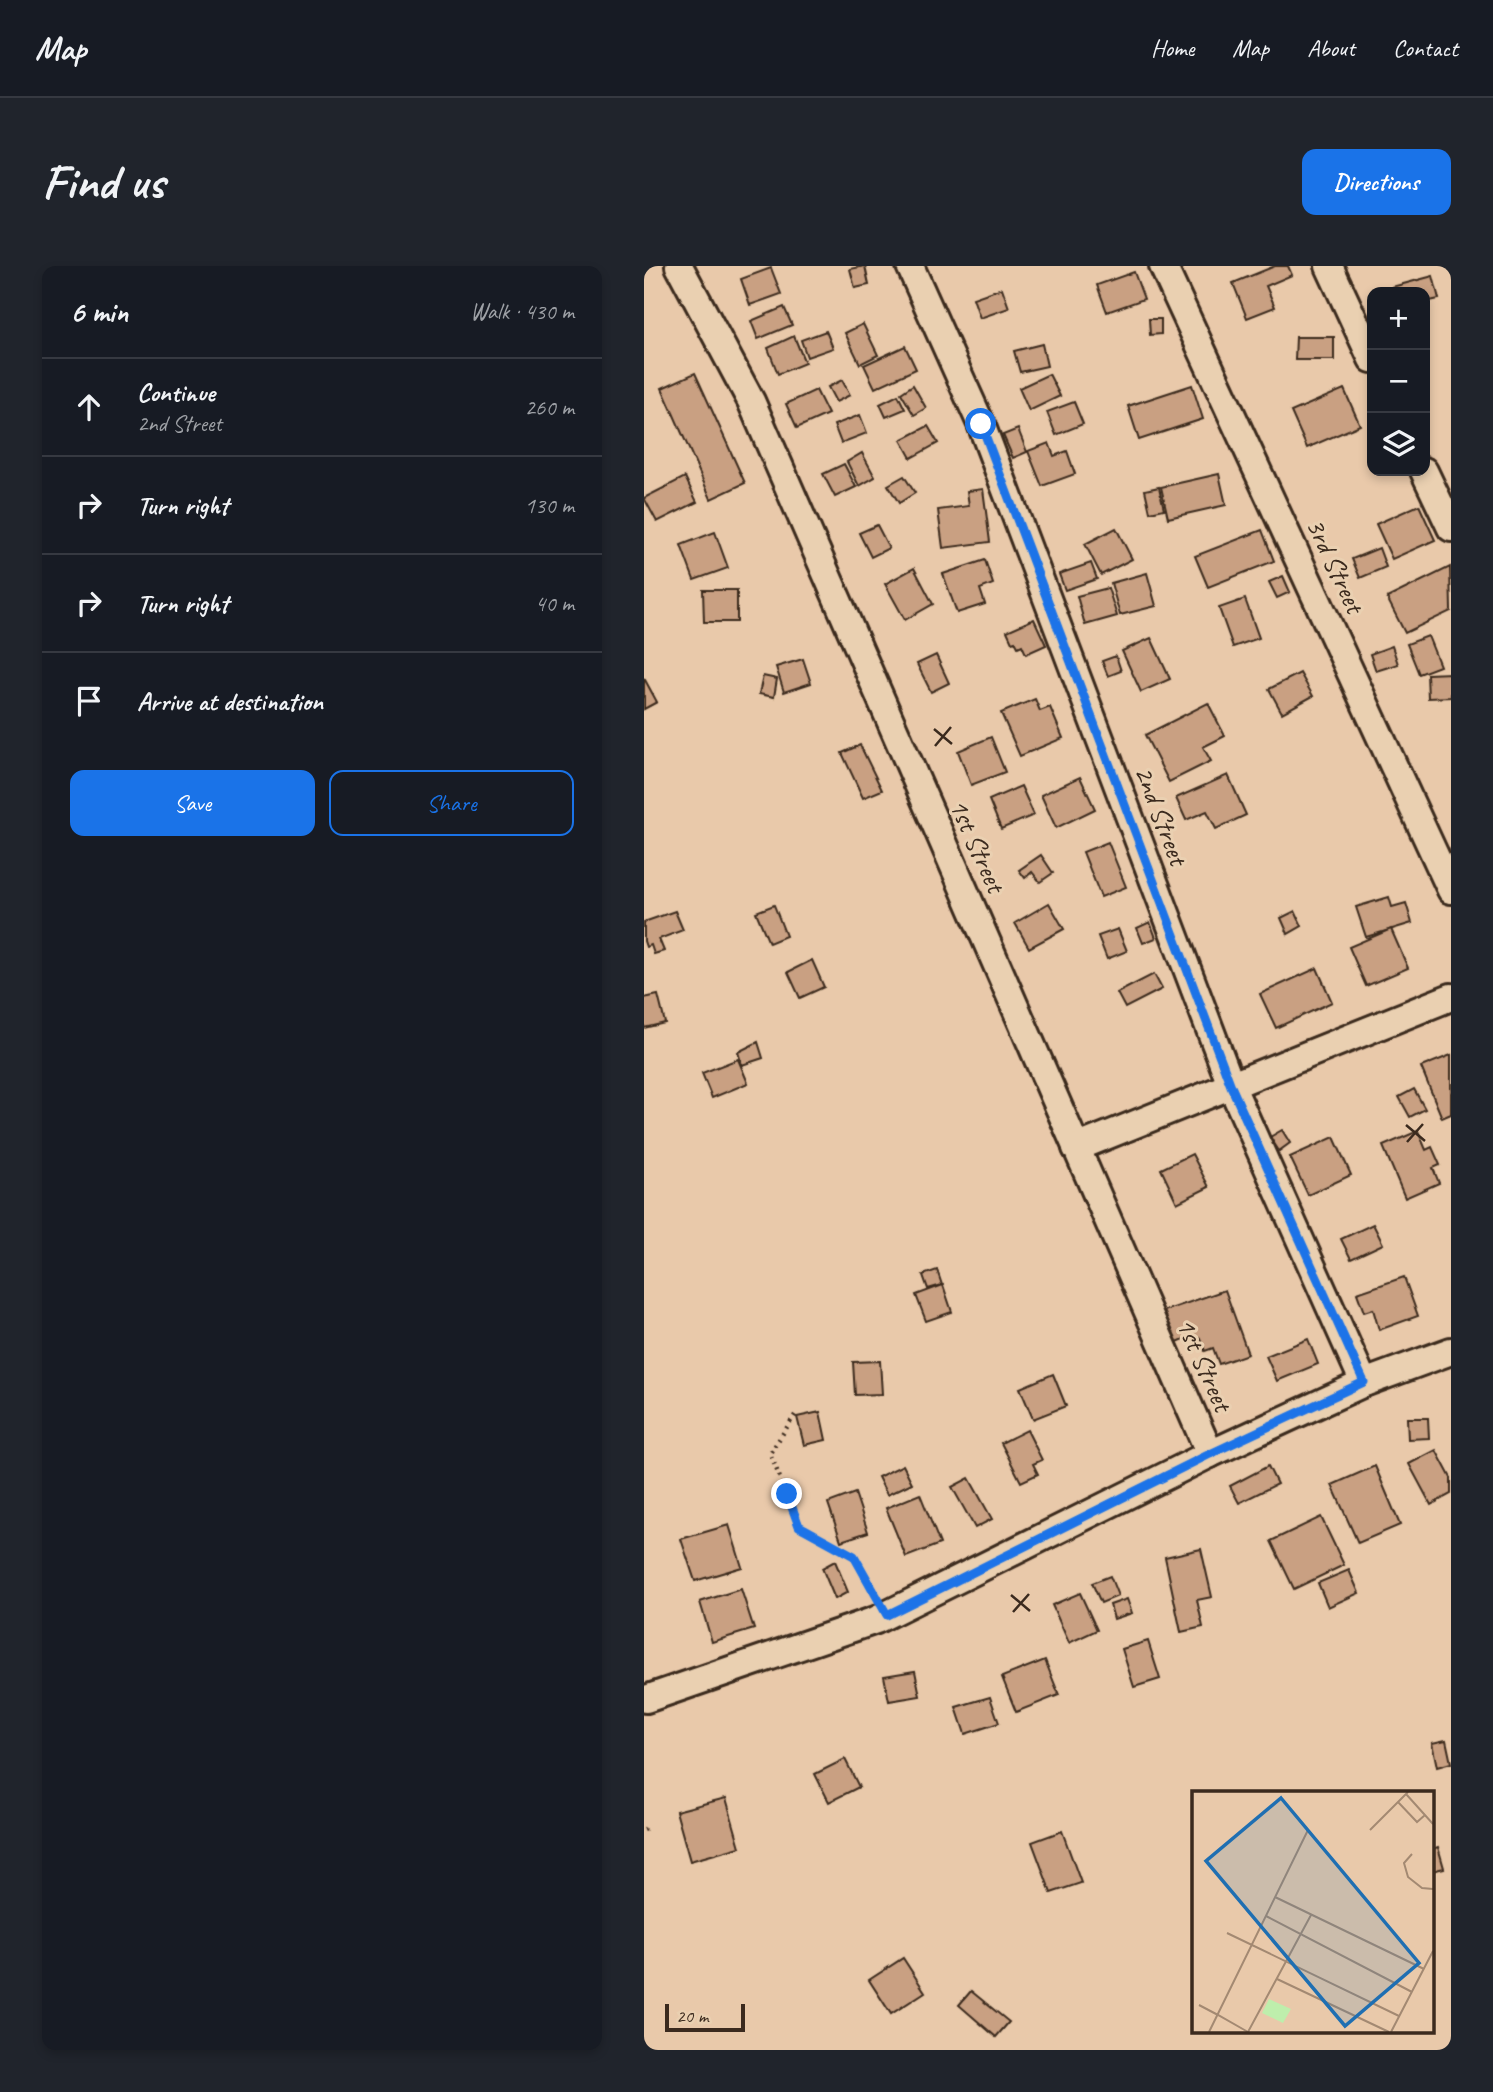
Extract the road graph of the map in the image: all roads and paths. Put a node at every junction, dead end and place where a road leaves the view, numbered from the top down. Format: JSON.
{"nodes":[{"id":1,"x":678,"y":266,"type":"edge"},
{"id":2,"x":910,"y":266,"type":"edge"},
{"id":3,"x":1163,"y":266,"type":"edge"},
{"id":4,"x":1329,"y":266,"type":"edge"},
{"id":5,"x":1368,"y":350,"type":"edge"},
{"id":6,"x":1426,"y":476,"type":"edge"},
{"id":7,"x":1451,"y":528,"type":"edge"},
{"id":8,"x":1451,"y":890,"type":"edge"},
{"id":9,"x":1451,"y":997,"type":"edge"},
{"id":10,"x":1231,"y":1086,"type":"junction"},
{"id":11,"x":1076,"y":1148,"type":"junction"},
{"id":12,"x":1451,"y":1350,"type":"edge"},
{"id":13,"x":1364,"y":1382,"type":"junction"},
{"id":14,"x":795,"y":1415,"type":"dead end"},
{"id":15,"x":1210,"y":1454,"type":"junction"},
{"id":16,"x":887,"y":1615,"type":"junction"},
{"id":17,"x":646,"y":1699,"type":"dead end"}],
"edges":[{"from":1,"to":11,"type":"street","name":"1st Street"},
{"from":2,"to":10,"type":"street","name":"2nd Street"},
{"from":3,"to":8,"type":"street","name":"3rd Street"},
{"from":4,"to":5,"type":"street"},
{"from":6,"to":7,"type":"street"},
{"from":9,"to":10,"type":"street"},
{"from":10,"to":11,"type":"street"},
{"from":10,"to":13,"type":"street","name":"2nd Street"},
{"from":11,"to":15,"type":"street","name":"1st Street"},
{"from":12,"to":13,"type":"street"},
{"from":13,"to":15,"type":"street"},
{"from":14,"to":16,"type":"path"},
{"from":15,"to":16,"type":"street"},
{"from":16,"to":17,"type":"street"}]}
